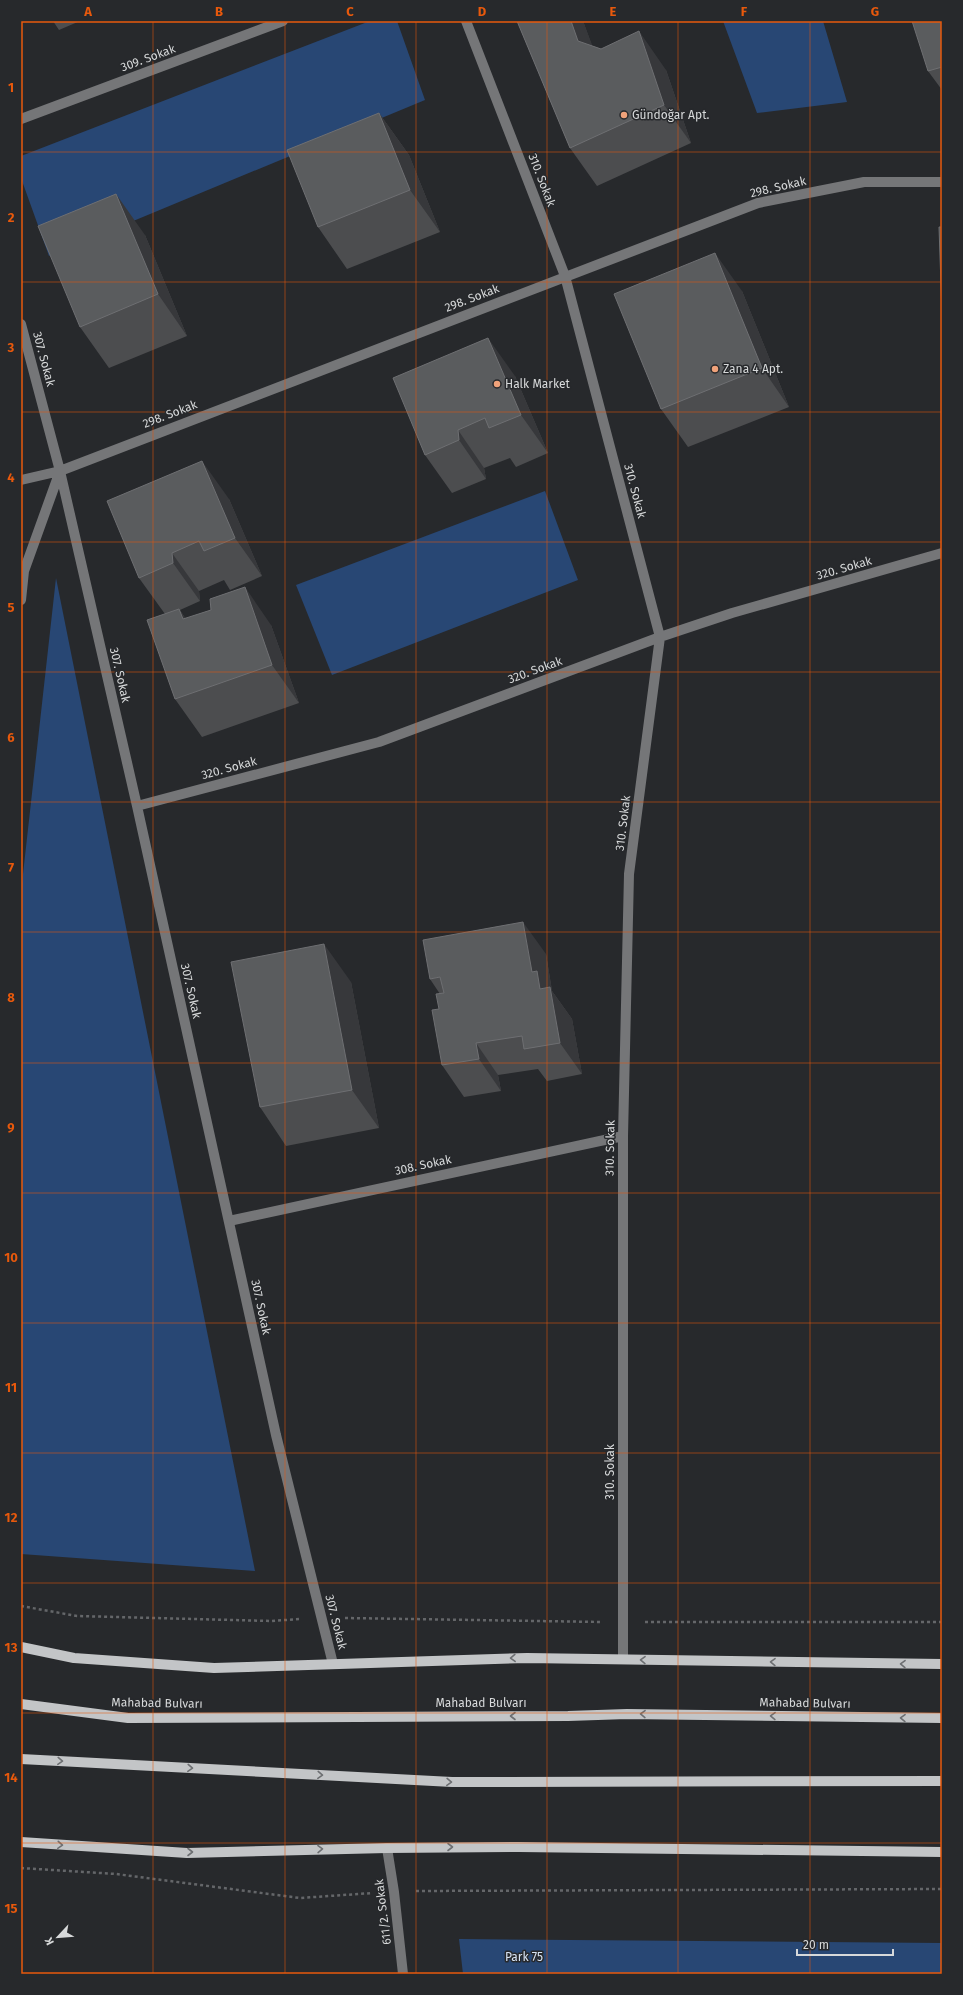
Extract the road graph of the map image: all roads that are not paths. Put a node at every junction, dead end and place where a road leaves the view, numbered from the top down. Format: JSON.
{"nodes":[{"id":1,"x":283,"y":21,"type":"edge"},
{"id":2,"x":466,"y":21,"type":"edge"},
{"id":3,"x":21,"y":119,"type":"edge"},
{"id":4,"x":942,"y":182,"type":"edge"},
{"id":5,"x":565,"y":276,"type":"junction"},
{"id":6,"x":21,"y":324,"type":"edge"},
{"id":7,"x":60,"y":471,"type":"junction"},
{"id":8,"x":21,"y":480,"type":"edge"},
{"id":9,"x":942,"y":554,"type":"edge"},
{"id":10,"x":21,"y":600,"type":"edge"},
{"id":11,"x":660,"y":637,"type":"junction"},
{"id":12,"x":137,"y":806,"type":"junction"},
{"id":13,"x":623,"y":1136,"type":"junction"},
{"id":14,"x":228,"y":1220,"type":"junction"},
{"id":15,"x":21,"y":1647,"type":"edge"},
{"id":16,"x":623,"y":1660,"type":"junction"},
{"id":17,"x":333,"y":1664,"type":"junction"},
{"id":18,"x":942,"y":1664,"type":"edge"},
{"id":19,"x":21,"y":1704,"type":"edge"},
{"id":20,"x":942,"y":1718,"type":"edge"},
{"id":21,"x":21,"y":1759,"type":"edge"},
{"id":22,"x":942,"y":1782,"type":"edge"},
{"id":23,"x":21,"y":1842,"type":"edge"},
{"id":24,"x":387,"y":1848,"type":"junction"},
{"id":25,"x":942,"y":1852,"type":"edge"},
{"id":26,"x":403,"y":1974,"type":"edge"}],
"edges":[{"from":1,"to":3,"type":"street","name":"309. Sokak"},
{"from":2,"to":5,"type":"street","name":"310. Sokak"},
{"from":4,"to":5,"type":"street","name":"298. Sokak"},
{"from":5,"to":7,"type":"street","name":"298. Sokak"},
{"from":5,"to":11,"type":"street","name":"310. Sokak"},
{"from":6,"to":7,"type":"street","name":"307. Sokak"},
{"from":7,"to":8,"type":"street","name":"298. Sokak"},
{"from":7,"to":10,"type":"street"},
{"from":7,"to":12,"type":"street","name":"307. Sokak"},
{"from":9,"to":11,"type":"street","name":"320. Sokak"},
{"from":11,"to":12,"type":"street","name":"320. Sokak"},
{"from":11,"to":13,"type":"street","name":"310. Sokak"},
{"from":12,"to":14,"type":"street","name":"307. Sokak"},
{"from":13,"to":14,"type":"street","name":"308. Sokak"},
{"from":13,"to":16,"type":"street","name":"310. Sokak"},
{"from":14,"to":17,"type":"street","name":"307. Sokak"},
{"from":15,"to":17,"type":"main road"},
{"from":16,"to":17,"type":"main road","one_way":true},
{"from":18,"to":16,"type":"main road","one_way":true},
{"from":20,"to":19,"type":"main road","name":"Mahabad Bulvarı","one_way":true},
{"from":21,"to":22,"type":"main road","one_way":true},
{"from":23,"to":24,"type":"main road","one_way":true},
{"from":24,"to":25,"type":"main road","one_way":true},
{"from":24,"to":26,"type":"street","name":"611/2. Sokak"}]}
